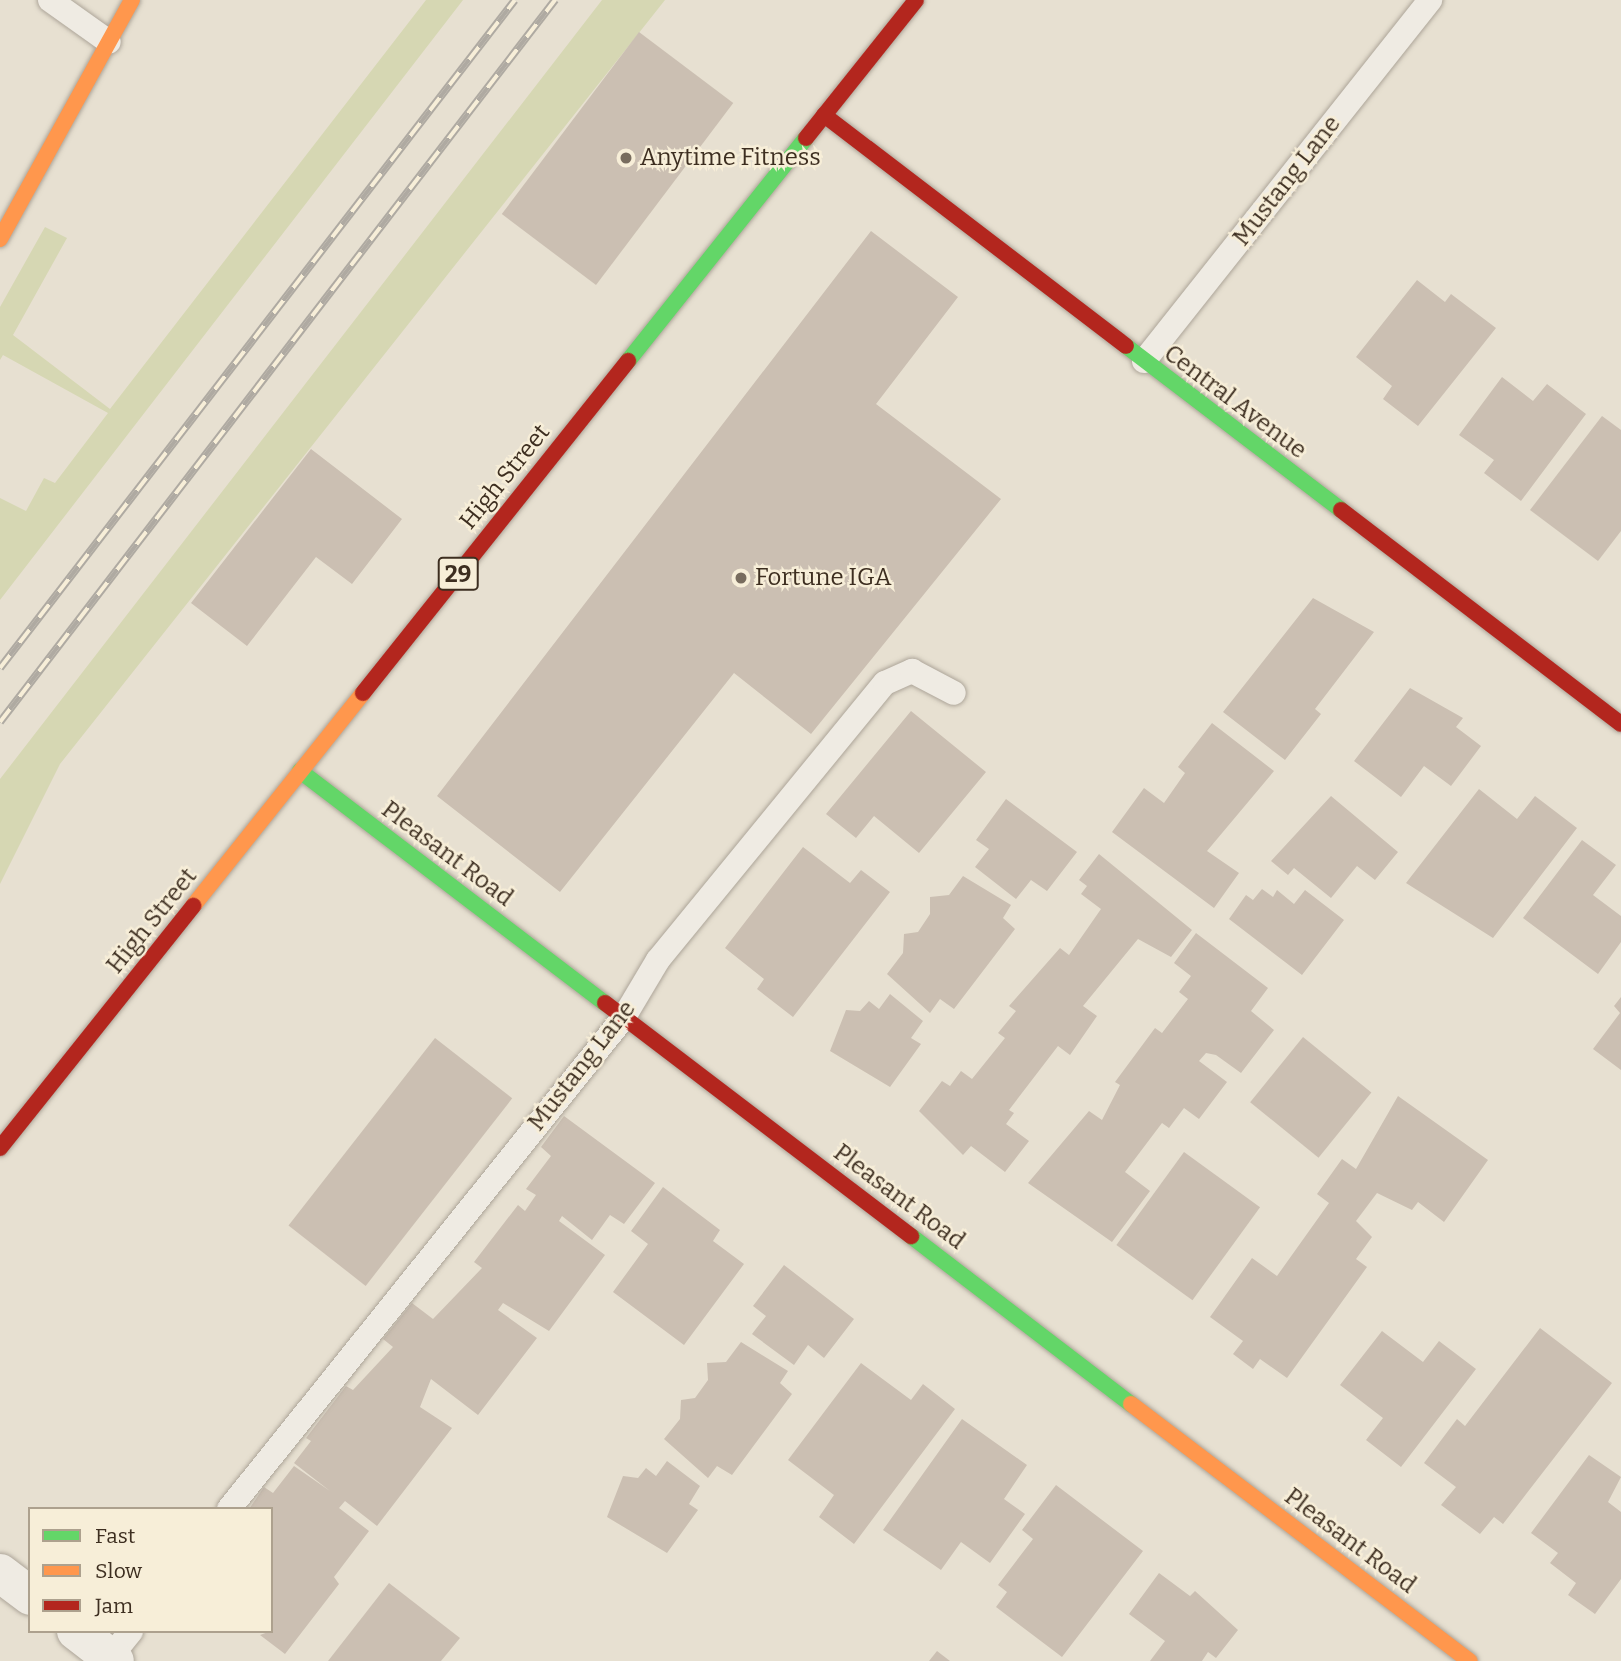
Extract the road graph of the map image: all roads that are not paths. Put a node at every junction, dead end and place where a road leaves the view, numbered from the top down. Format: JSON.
{"nodes":[{"id":1,"x":50,"y":0,"type":"edge"},
{"id":2,"x":132,"y":0,"type":"edge"},
{"id":3,"x":916,"y":0,"type":"edge"},
{"id":4,"x":1430,"y":0,"type":"edge"},
{"id":5,"x":109,"y":42,"type":"junction"},
{"id":6,"x":824,"y":115,"type":"junction"},
{"id":7,"x":0,"y":239,"type":"edge"},
{"id":8,"x":1144,"y":361,"type":"junction"},
{"id":9,"x":954,"y":692,"type":"dead end"},
{"id":10,"x":1621,"y":724,"type":"edge"},
{"id":11,"x":300,"y":771,"type":"junction"},
{"id":12,"x":624,"y":1017,"type":"junction"},
{"id":13,"x":0,"y":1148,"type":"edge"},
{"id":14,"x":231,"y":1507,"type":"edge"},
{"id":15,"x":0,"y":1573,"type":"edge"},
{"id":16,"x":28,"y":1594,"type":"edge"},
{"id":17,"x":80,"y":1633,"type":"edge"},
{"id":18,"x":115,"y":1653,"type":"edge"},
{"id":19,"x":1469,"y":1661,"type":"edge"}],
"edges":[{"from":1,"to":5,"type":"lane"},
{"from":2,"to":5,"type":"street"},
{"from":3,"to":6,"type":"street","name":"High Street","number":"29"},
{"from":4,"to":8,"type":"lane","name":"Mustang Lane"},
{"from":5,"to":7,"type":"street"},
{"from":6,"to":8,"type":"street","name":"Central Avenue"},
{"from":6,"to":11,"type":"street","name":"High Street","number":"29"},
{"from":8,"to":10,"type":"street","name":"Central Avenue"},
{"from":9,"to":12,"type":"lane","name":"Mustang Lane"},
{"from":11,"to":12,"type":"street","name":"Pleasant Road"},
{"from":11,"to":13,"type":"street","name":"High Street","number":"29"},
{"from":12,"to":14,"type":"lane","name":"Mustang Lane"},
{"from":12,"to":19,"type":"street","name":"Pleasant Road"},
{"from":15,"to":16,"type":"street"},
{"from":17,"to":18,"type":"street"}]}
